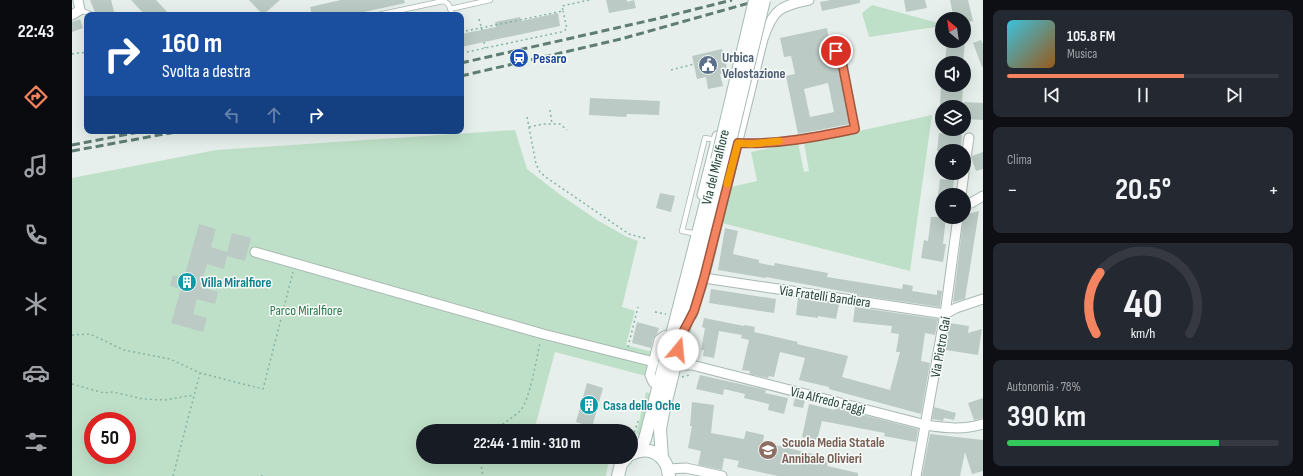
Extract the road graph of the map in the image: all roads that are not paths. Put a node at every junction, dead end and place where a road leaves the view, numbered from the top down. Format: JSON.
{"nodes":[{"id":1,"x":78,"y":0,"type":"edge"},
{"id":2,"x":490,"y":0,"type":"edge"},
{"id":3,"x":755,"y":0,"type":"edge"},
{"id":4,"x":764,"y":0,"type":"edge"},
{"id":5,"x":809,"y":0,"type":"edge"},
{"id":6,"x":450,"y":9,"type":"junction"},
{"id":7,"x":80,"y":10,"type":"junction"},
{"id":8,"x":85,"y":12,"type":"edge"},
{"id":9,"x":392,"y":12,"type":"edge"},
{"id":10,"x":451,"y":12,"type":"edge"},
{"id":11,"x":72,"y":15,"type":"edge"},
{"id":12,"x":763,"y":40,"type":"junction"},
{"id":13,"x":834,"y":41,"type":"dead end"},
{"id":14,"x":720,"y":121,"type":"junction"},
{"id":15,"x":739,"y":138,"type":"junction"},
{"id":16,"x":969,"y":138,"type":"dead end"},
{"id":17,"x":716,"y":140,"type":"junction"},
{"id":18,"x":968,"y":144,"type":"edge"},
{"id":19,"x":721,"y":161,"type":"junction"},
{"id":20,"x":983,"y":196,"type":"edge"},
{"id":21,"x":971,"y":203,"type":"edge"},
{"id":22,"x":957,"y":224,"type":"edge"},
{"id":23,"x":692,"y":233,"type":"junction"},
{"id":24,"x":255,"y":252,"type":"dead end"},
{"id":25,"x":704,"y":278,"type":"junction"},
{"id":26,"x":983,"y":299,"type":"edge"},
{"id":27,"x":946,"y":314,"type":"junction"},
{"id":28,"x":677,"y":335,"type":"junction"},
{"id":29,"x":654,"y":362,"type":"junction"},
{"id":30,"x":674,"y":365,"type":"junction"},
{"id":31,"x":659,"y":387,"type":"junction"},
{"id":32,"x":983,"y":424,"type":"edge"},
{"id":33,"x":926,"y":425,"type":"junction"},
{"id":34,"x":638,"y":449,"type":"edge"},
{"id":35,"x":638,"y":453,"type":"edge"},
{"id":36,"x":662,"y":458,"type":"junction"},
{"id":37,"x":621,"y":464,"type":"edge"},
{"id":38,"x":669,"y":473,"type":"edge"},
{"id":39,"x":618,"y":476,"type":"edge"},
{"id":40,"x":722,"y":476,"type":"edge"},
{"id":41,"x":916,"y":476,"type":"edge"}],
"edges":[{"from":1,"to":7,"type":"street"},
{"from":2,"to":6,"type":"lane"},
{"from":3,"to":19,"type":"main road","name":"Via del Miralfiore","bridge":true},
{"from":4,"to":19,"type":"main road","name":"Via del Miralfiore","bridge":true},
{"from":5,"to":12,"type":"street"},
{"from":6,"to":9,"type":"lane"},
{"from":6,"to":10,"type":"lane"},
{"from":7,"to":8,"type":"lane"},
{"from":7,"to":11,"type":"street"},
{"from":12,"to":14,"type":"street","name":"Via del Miralfiore"},
{"from":12,"to":15,"type":"street"},
{"from":13,"to":15,"type":"lane"},
{"from":14,"to":15,"type":"street"},
{"from":14,"to":17,"type":"street","name":"Via del Miralfiore"},
{"from":15,"to":17,"type":"street"},
{"from":15,"to":25,"type":"street"},
{"from":16,"to":18,"type":"street"},
{"from":17,"to":23,"type":"street","name":"Via del Miralfiore"},
{"from":17,"to":23,"type":"lane"},
{"from":19,"to":28,"type":"main road","name":"Via del Miralfiore"},
{"from":20,"to":21,"type":"street"},
{"from":22,"to":27,"type":"street","name":"Via Pietro Gai"},
{"from":23,"to":28,"type":"street","name":"Via del Miralfiore"},
{"from":24,"to":29,"type":"street"},
{"from":25,"to":27,"type":"street","name":"Via Fratelli Bandiera"},
{"from":25,"to":28,"type":"street"},
{"from":26,"to":27,"type":"street"},
{"from":27,"to":33,"type":"street","name":"Via Pietro Gai"},
{"from":28,"to":29,"type":"street"},
{"from":28,"to":30,"type":"main road","name":"Via del Miralfiore"},
{"from":28,"to":31,"type":"main road","name":"Via del Miralfiore"},
{"from":29,"to":31,"type":"street"},
{"from":30,"to":33,"type":"street","name":"Via Alfredo Faggi"},
{"from":30,"to":36,"type":"main road","name":"Via del Miralfiore"},
{"from":31,"to":34,"type":"main road","name":"Via del Miralfiore"},
{"from":32,"to":33,"type":"street","name":"Via Alfredo Faggi"},
{"from":33,"to":41,"type":"street","name":"Via Pietro Gai"},
{"from":35,"to":36,"type":"main road"},
{"from":36,"to":38,"type":"main road"},
{"from":37,"to":39,"type":"main road"},
{"from":38,"to":40,"type":"street"}]}
